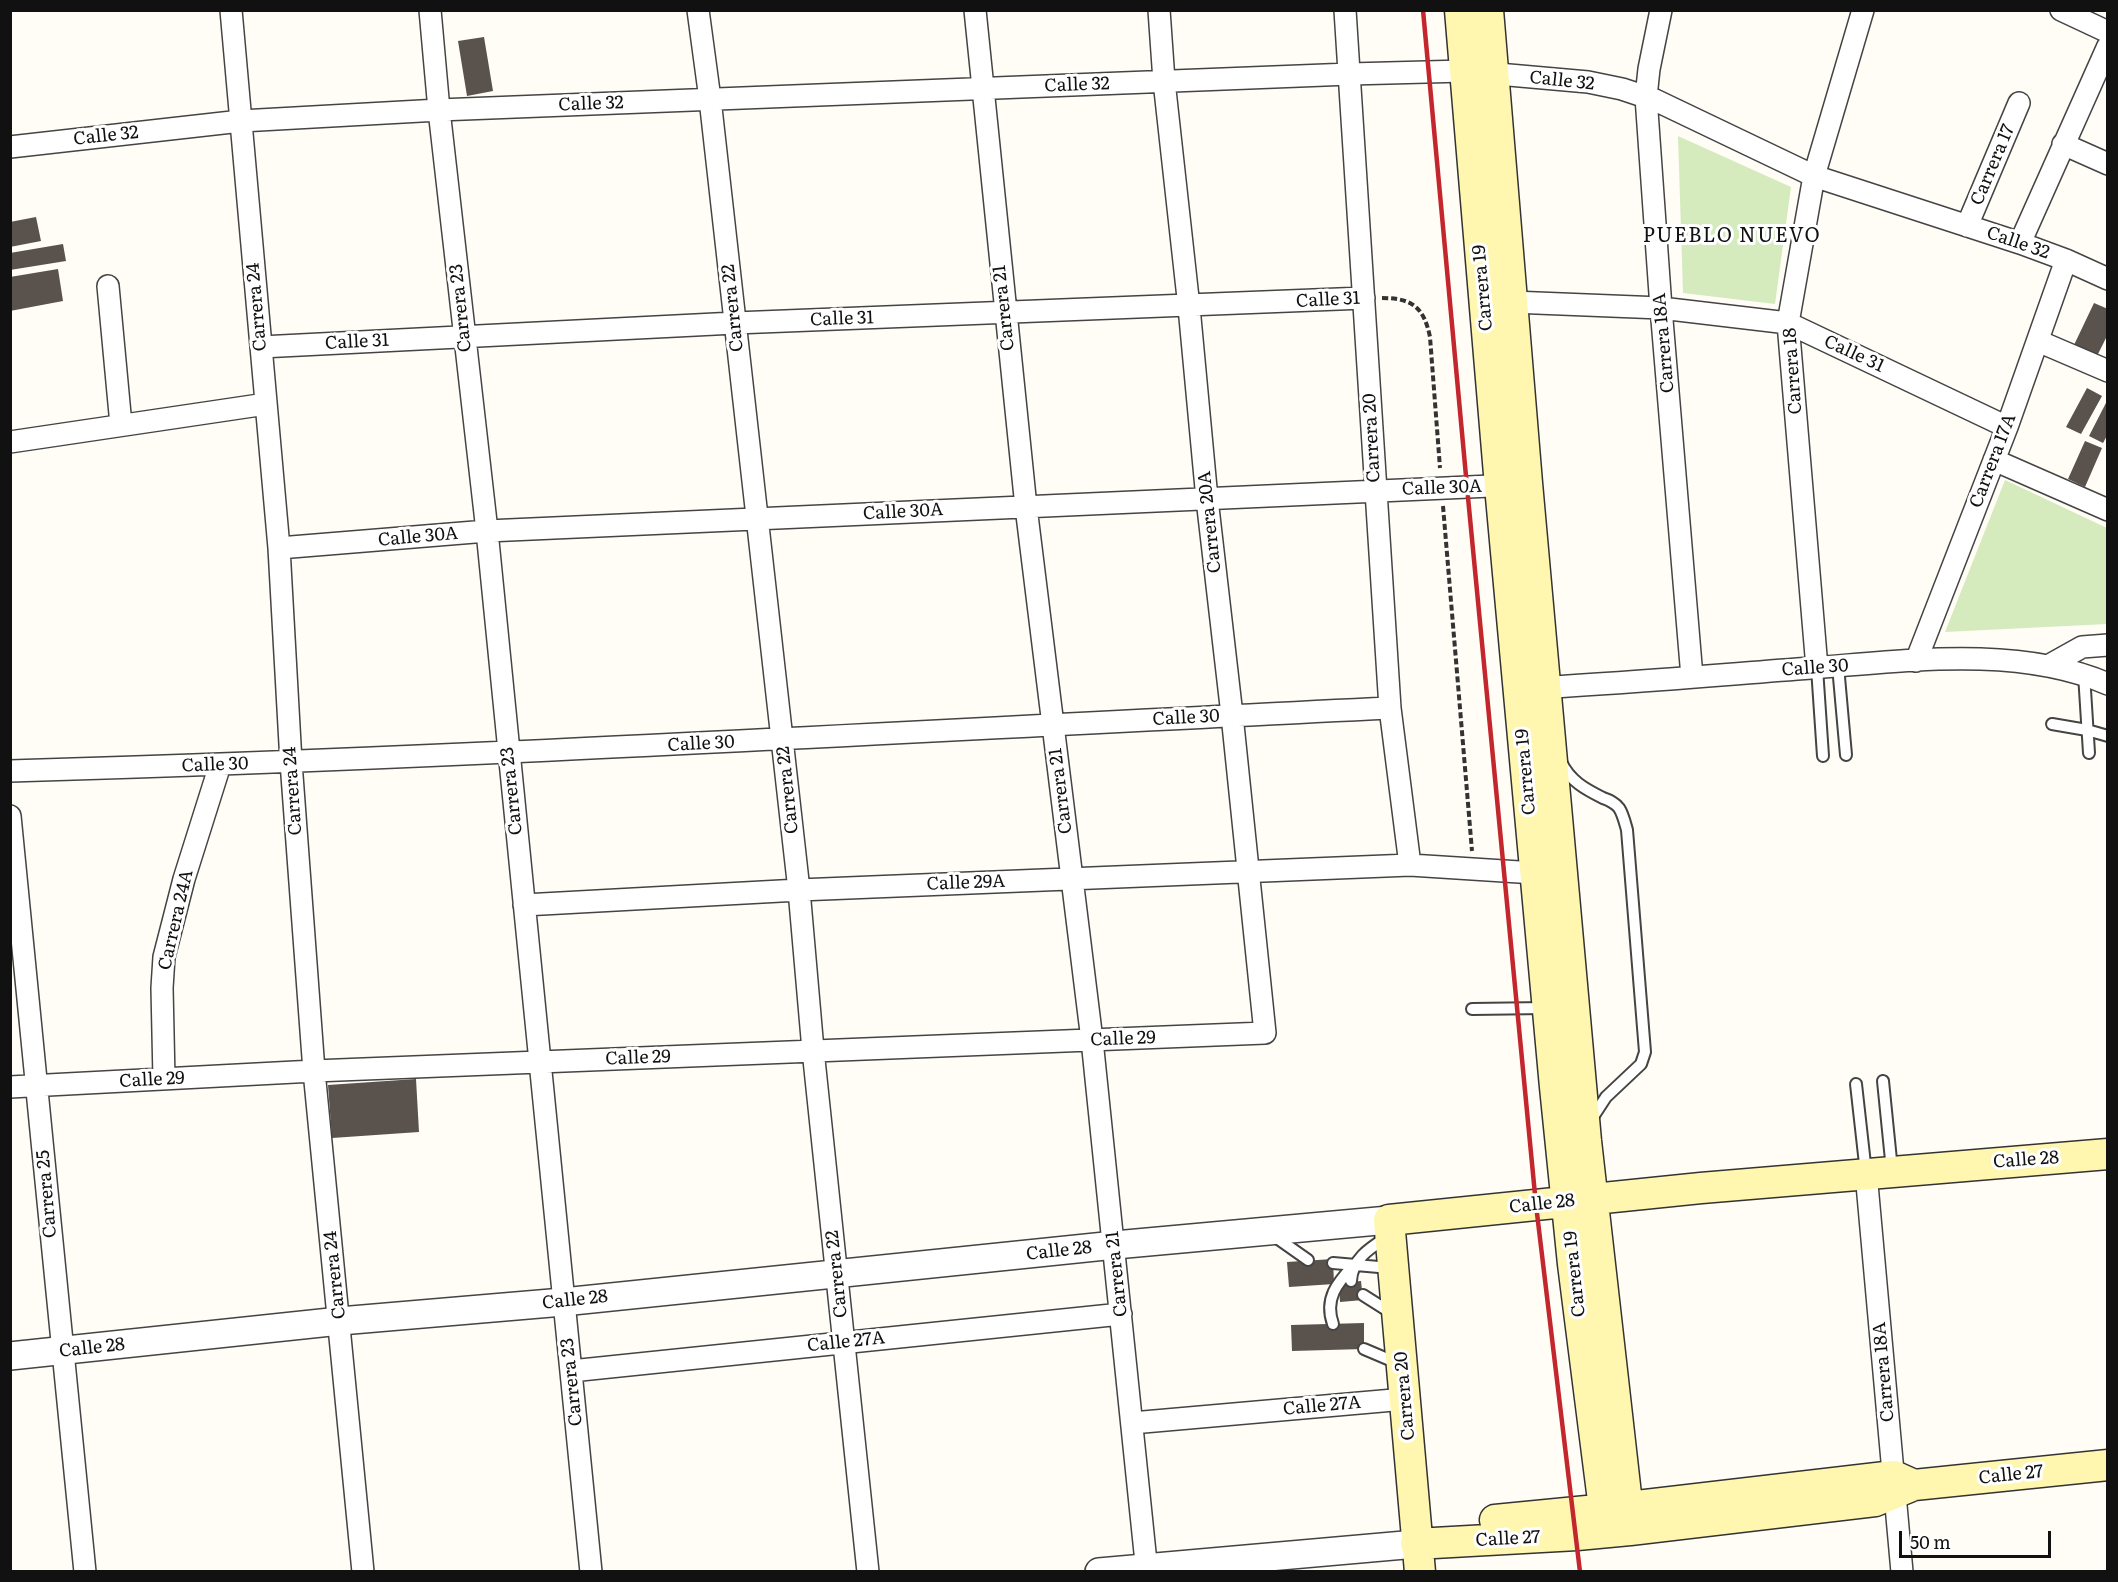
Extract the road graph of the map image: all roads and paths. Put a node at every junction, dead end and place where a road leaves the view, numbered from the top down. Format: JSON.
{"nodes":[{"id":1,"x":231,"y":10,"type":"edge"},
{"id":2,"x":430,"y":10,"type":"edge"},
{"id":3,"x":698,"y":10,"type":"edge"},
{"id":4,"x":975,"y":10,"type":"edge"},
{"id":5,"x":1159,"y":10,"type":"edge"},
{"id":6,"x":1344,"y":10,"type":"edge"},
{"id":7,"x":1460,"y":10,"type":"edge"},
{"id":8,"x":1488,"y":10,"type":"edge"},
{"id":9,"x":1661,"y":10,"type":"edge"},
{"id":10,"x":1863,"y":10,"type":"edge"},
{"id":11,"x":2061,"y":10,"type":"edge"},
{"id":12,"x":2108,"y":32,"type":"edge"},
{"id":13,"x":2105,"y":57,"type":"edge"},
{"id":14,"x":1464,"y":71,"type":"junction"},
{"id":15,"x":1350,"y":74,"type":"junction"},
{"id":16,"x":1493,"y":74,"type":"junction"},
{"id":17,"x":1164,"y":81,"type":"junction"},
{"id":18,"x":982,"y":89,"type":"junction"},
{"id":19,"x":1646,"y":97,"type":"junction"},
{"id":20,"x":710,"y":99,"type":"junction"},
{"id":21,"x":2019,"y":103,"type":"dead end"},
{"id":22,"x":439,"y":110,"type":"junction"},
{"id":23,"x":241,"y":121,"type":"junction"},
{"id":24,"x":2062,"y":144,"type":"junction"},
{"id":25,"x":10,"y":147,"type":"edge"},
{"id":26,"x":2108,"y":164,"type":"edge"},
{"id":27,"x":1814,"y":176,"type":"junction"},
{"id":28,"x":1967,"y":226,"type":"junction"},
{"id":29,"x":2020,"y":243,"type":"junction"},
{"id":30,"x":2066,"y":260,"type":"junction"},
{"id":31,"x":2108,"y":279,"type":"edge"},
{"id":32,"x":108,"y":286,"type":"dead end"},
{"id":33,"x":1364,"y":298,"type":"junction"},
{"id":34,"x":1512,"y":302,"type":"junction"},
{"id":35,"x":1189,"y":307,"type":"junction"},
{"id":36,"x":1661,"y":308,"type":"junction"},
{"id":37,"x":1005,"y":313,"type":"junction"},
{"id":38,"x":1788,"y":323,"type":"junction"},
{"id":39,"x":735,"y":324,"type":"junction"},
{"id":40,"x":465,"y":337,"type":"junction"},
{"id":41,"x":2038,"y":340,"type":"junction"},
{"id":42,"x":261,"y":347,"type":"junction"},
{"id":43,"x":2108,"y":371,"type":"edge"},
{"id":44,"x":266,"y":404,"type":"junction"},
{"id":45,"x":121,"y":425,"type":"junction"},
{"id":46,"x":2007,"y":427,"type":"junction"},
{"id":47,"x":10,"y":442,"type":"edge"},
{"id":48,"x":1994,"y":460,"type":"junction"},
{"id":49,"x":1514,"y":485,"type":"junction"},
{"id":50,"x":1442,"y":488,"type":"junction"},
{"id":51,"x":1375,"y":491,"type":"junction"},
{"id":52,"x":1207,"y":499,"type":"junction"},
{"id":53,"x":1026,"y":507,"type":"junction"},
{"id":54,"x":2108,"y":510,"type":"edge"},
{"id":55,"x":757,"y":519,"type":"junction"},
{"id":56,"x":487,"y":531,"type":"junction"},
{"id":57,"x":279,"y":548,"type":"junction"},
{"id":58,"x":2108,"y":645,"type":"edge"},
{"id":59,"x":1916,"y":661,"type":"junction"},
{"id":60,"x":2048,"y":666,"type":"junction"},
{"id":61,"x":1827,"y":667,"type":"junction"},
{"id":62,"x":2084,"y":674,"type":"junction"},
{"id":63,"x":1692,"y":677,"type":"junction"},
{"id":64,"x":2108,"y":684,"type":"edge"},
{"id":65,"x":1532,"y":689,"type":"junction"},
{"id":66,"x":1390,"y":708,"type":"junction"},
{"id":67,"x":1232,"y":715,"type":"junction"},
{"id":68,"x":2052,"y":724,"type":"dead end"},
{"id":69,"x":1053,"y":725,"type":"junction"},
{"id":70,"x":1548,"y":726,"type":"junction"},
{"id":71,"x":2087,"y":730,"type":"junction"},
{"id":72,"x":2108,"y":736,"type":"edge"},
{"id":73,"x":783,"y":740,"type":"junction"},
{"id":74,"x":509,"y":752,"type":"junction"},
{"id":75,"x":2089,"y":753,"type":"dead end"},
{"id":76,"x":1846,"y":755,"type":"dead end"},
{"id":77,"x":1823,"y":756,"type":"dead end"},
{"id":78,"x":291,"y":762,"type":"junction"},
{"id":79,"x":220,"y":765,"type":"junction"},
{"id":80,"x":10,"y":771,"type":"edge"},
{"id":81,"x":10,"y":816,"type":"edge"},
{"id":82,"x":1473,"y":855,"type":"dead end"},
{"id":83,"x":1410,"y":865,"type":"junction"},
{"id":84,"x":1248,"y":871,"type":"junction"},
{"id":85,"x":1536,"y":873,"type":"junction"},
{"id":86,"x":1071,"y":879,"type":"junction"},
{"id":87,"x":800,"y":890,"type":"junction"},
{"id":88,"x":524,"y":905,"type":"junction"},
{"id":89,"x":1548,"y":1008,"type":"junction"},
{"id":90,"x":1472,"y":1010,"type":"dead end"},
{"id":91,"x":1265,"y":1034,"type":"joint"},
{"id":92,"x":1092,"y":1040,"type":"junction"},
{"id":93,"x":813,"y":1050,"type":"junction"},
{"id":94,"x":540,"y":1062,"type":"junction"},
{"id":95,"x":314,"y":1071,"type":"junction"},
{"id":96,"x":164,"y":1079,"type":"junction"},
{"id":97,"x":1883,"y":1082,"type":"dead end"},
{"id":98,"x":1857,"y":1084,"type":"dead end"},
{"id":99,"x":38,"y":1085,"type":"junction"},
{"id":100,"x":10,"y":1086,"type":"edge"},
{"id":101,"x":1586,"y":1141,"type":"junction"},
{"id":102,"x":2108,"y":1154,"type":"edge"},
{"id":103,"x":1879,"y":1172,"type":"junction"},
{"id":104,"x":1579,"y":1200,"type":"junction"},
{"id":105,"x":1389,"y":1228,"type":"junction"},
{"id":106,"x":1267,"y":1231,"type":"junction"},
{"id":107,"x":1115,"y":1245,"type":"junction"},
{"id":108,"x":1308,"y":1260,"type":"dead end"},
{"id":109,"x":1333,"y":1263,"type":"dead end"},
{"id":110,"x":1354,"y":1265,"type":"junction"},
{"id":111,"x":1393,"y":1269,"type":"junction"},
{"id":112,"x":836,"y":1273,"type":"junction"},
{"id":113,"x":1351,"y":1281,"type":"dead end"},
{"id":114,"x":1363,"y":1295,"type":"dead end"},
{"id":115,"x":564,"y":1302,"type":"junction"},
{"id":116,"x":1121,"y":1314,"type":"junction"},
{"id":117,"x":1398,"y":1317,"type":"junction"},
{"id":118,"x":340,"y":1321,"type":"junction"},
{"id":119,"x":1333,"y":1324,"type":"dead end"},
{"id":120,"x":844,"y":1343,"type":"junction"},
{"id":121,"x":1364,"y":1349,"type":"dead end"},
{"id":122,"x":61,"y":1352,"type":"junction"},
{"id":123,"x":10,"y":1356,"type":"edge"},
{"id":124,"x":1402,"y":1365,"type":"junction"},
{"id":125,"x":571,"y":1371,"type":"junction"},
{"id":126,"x":1405,"y":1399,"type":"junction"},
{"id":127,"x":1132,"y":1423,"type":"junction"},
{"id":128,"x":2108,"y":1465,"type":"edge"},
{"id":129,"x":1901,"y":1485,"type":"junction"},
{"id":130,"x":1617,"y":1520,"type":"junction"},
{"id":131,"x":1417,"y":1548,"type":"edge"},
{"id":132,"x":1147,"y":1569,"type":"edge"},
{"id":133,"x":86,"y":1572,"type":"edge"},
{"id":134,"x":363,"y":1572,"type":"edge"},
{"id":135,"x":591,"y":1572,"type":"edge"},
{"id":136,"x":868,"y":1572,"type":"edge"},
{"id":137,"x":1099,"y":1572,"type":"edge"},
{"id":138,"x":1902,"y":1572,"type":"edge"}],
"edges":[{"from":1,"to":23,"type":"street","name":"Carrera 24"},
{"from":2,"to":22,"type":"street","name":"Carrera 23"},
{"from":3,"to":20,"type":"street","name":"Carrera 22"},
{"from":4,"to":18,"type":"street","name":"Carrera 21"},
{"from":5,"to":17,"type":"street","name":"Carrera 20A"},
{"from":6,"to":15,"type":"street","name":"Carrera 20"},
{"from":7,"to":14,"type":"main road","name":"Carrera 19"},
{"from":8,"to":16,"type":"main road","name":"Carrera 19"},
{"from":9,"to":19,"type":"street","name":"Carrera 18A"},
{"from":10,"to":27,"type":"street","name":"Carrera 18"},
{"from":11,"to":12,"type":"street"},
{"from":13,"to":24,"type":"street"},
{"from":14,"to":15,"type":"street","name":"Calle 32"},
{"from":14,"to":16,"type":"street","name":"Calle 32"},
{"from":14,"to":49,"type":"main road","name":"Carrera 19"},
{"from":15,"to":17,"type":"street","name":"Calle 32"},
{"from":15,"to":33,"type":"street","name":"Carrera 20"},
{"from":16,"to":19,"type":"street","name":"Calle 32"},
{"from":16,"to":34,"type":"main road","name":"Carrera 19"},
{"from":17,"to":18,"type":"street","name":"Calle 32"},
{"from":17,"to":35,"type":"street","name":"Carrera 20A"},
{"from":18,"to":20,"type":"street","name":"Calle 32"},
{"from":18,"to":37,"type":"street","name":"Carrera 21"},
{"from":19,"to":27,"type":"street","name":"Calle 32"},
{"from":19,"to":36,"type":"street","name":"Carrera 18A"},
{"from":20,"to":22,"type":"street","name":"Calle 32"},
{"from":20,"to":39,"type":"street","name":"Carrera 22"},
{"from":21,"to":28,"type":"street","name":"Carrera 17"},
{"from":22,"to":23,"type":"street","name":"Calle 32"},
{"from":22,"to":40,"type":"street","name":"Carrera 23"},
{"from":23,"to":25,"type":"street","name":"Calle 32"},
{"from":23,"to":42,"type":"street","name":"Carrera 24"},
{"from":24,"to":26,"type":"street"},
{"from":24,"to":29,"type":"street"},
{"from":27,"to":28,"type":"street","name":"Calle 32"},
{"from":27,"to":38,"type":"street","name":"Carrera 18"},
{"from":28,"to":29,"type":"street","name":"Calle 32"},
{"from":29,"to":30,"type":"street","name":"Calle 32"},
{"from":30,"to":31,"type":"street","name":"Calle 32"},
{"from":30,"to":41,"type":"street","name":"Carrera 17A"},
{"from":32,"to":45,"type":"street"},
{"from":33,"to":35,"type":"street","name":"Calle 31"},
{"from":33,"to":50,"type":"path","name":"Calle 31"},
{"from":33,"to":51,"type":"street","name":"Carrera 20"},
{"from":34,"to":36,"type":"street","name":"Calle 31"},
{"from":34,"to":49,"type":"main road","name":"Carrera 19"},
{"from":35,"to":37,"type":"street","name":"Calle 31"},
{"from":35,"to":52,"type":"street","name":"Carrera 20A"},
{"from":36,"to":38,"type":"street","name":"Calle 31"},
{"from":36,"to":63,"type":"street","name":"Carrera 18A"},
{"from":37,"to":39,"type":"street","name":"Calle 31"},
{"from":37,"to":53,"type":"street","name":"Carrera 21"},
{"from":38,"to":46,"type":"street","name":"Calle 31"},
{"from":38,"to":61,"type":"street","name":"Carrera 18"},
{"from":39,"to":40,"type":"street","name":"Calle 31"},
{"from":39,"to":55,"type":"street","name":"Carrera 22"},
{"from":40,"to":42,"type":"street","name":"Calle 31"},
{"from":40,"to":56,"type":"street","name":"Carrera 23"},
{"from":41,"to":43,"type":"street"},
{"from":41,"to":46,"type":"street","name":"Carrera 17A"},
{"from":42,"to":44,"type":"street","name":"Carrera 24"},
{"from":44,"to":45,"type":"street"},
{"from":44,"to":57,"type":"street","name":"Carrera 24"},
{"from":45,"to":47,"type":"street"},
{"from":46,"to":48,"type":"street","name":"Carrera 17A"},
{"from":48,"to":54,"type":"street"},
{"from":48,"to":59,"type":"street","name":"Carrera 17A"},
{"from":49,"to":50,"type":"street","name":"Calle 30A"},
{"from":49,"to":65,"type":"main road","name":"Carrera 19"},
{"from":50,"to":51,"type":"street","name":"Calle 30A"},
{"from":50,"to":82,"type":"path"},
{"from":51,"to":52,"type":"street","name":"Calle 30A"},
{"from":51,"to":66,"type":"street","name":"Carrera 20"},
{"from":52,"to":53,"type":"street","name":"Calle 30A"},
{"from":52,"to":67,"type":"street","name":"Carrera 20A"},
{"from":53,"to":55,"type":"street","name":"Calle 30A"},
{"from":53,"to":69,"type":"street","name":"Carrera 21"},
{"from":55,"to":56,"type":"street","name":"Calle 30A"},
{"from":55,"to":73,"type":"street","name":"Carrera 22"},
{"from":56,"to":57,"type":"street","name":"Calle 30A"},
{"from":56,"to":74,"type":"street","name":"Carrera 23"},
{"from":57,"to":78,"type":"street","name":"Carrera 24"},
{"from":58,"to":60,"type":"street"},
{"from":59,"to":60,"type":"street","name":"Calle 30"},
{"from":59,"to":61,"type":"street","name":"Calle 30"},
{"from":60,"to":62,"type":"street","name":"Calle 30"},
{"from":61,"to":63,"type":"street","name":"Calle 30"},
{"from":61,"to":76,"type":"lane"},
{"from":61,"to":77,"type":"lane"},
{"from":62,"to":64,"type":"street","name":"Calle 30"},
{"from":62,"to":71,"type":"lane"},
{"from":63,"to":65,"type":"street","name":"Calle 30"},
{"from":65,"to":70,"type":"main road","name":"Carrera 19"},
{"from":65,"to":85,"type":"main road","name":"Carrera 19"},
{"from":66,"to":67,"type":"street","name":"Calle 30"},
{"from":66,"to":83,"type":"street","name":"Carrera 20"},
{"from":67,"to":69,"type":"street","name":"Calle 30"},
{"from":67,"to":84,"type":"street","name":"Carrera 20A"},
{"from":68,"to":71,"type":"lane"},
{"from":69,"to":73,"type":"street","name":"Calle 30"},
{"from":69,"to":86,"type":"street","name":"Carrera 21"},
{"from":70,"to":101,"type":"main road","name":"Carrera 19"},
{"from":70,"to":101,"type":"lane"},
{"from":71,"to":72,"type":"lane"},
{"from":71,"to":75,"type":"lane"},
{"from":73,"to":74,"type":"street","name":"Calle 30"},
{"from":73,"to":87,"type":"street","name":"Carrera 22"},
{"from":74,"to":78,"type":"street","name":"Calle 30"},
{"from":74,"to":88,"type":"street","name":"Carrera 23"},
{"from":78,"to":79,"type":"street","name":"Calle 30"},
{"from":78,"to":95,"type":"street","name":"Carrera 24"},
{"from":79,"to":80,"type":"street","name":"Calle 30"},
{"from":79,"to":96,"type":"street","name":"Carrera 24A"},
{"from":81,"to":99,"type":"street","name":"Carrera 25"},
{"from":83,"to":84,"type":"street","name":"Calle 29A"},
{"from":83,"to":85,"type":"street","name":"Calle 29A"},
{"from":84,"to":86,"type":"street","name":"Calle 29A"},
{"from":84,"to":91,"type":"street","name":"Carrera 20A"},
{"from":85,"to":89,"type":"main road","name":"Carrera 19"},
{"from":86,"to":87,"type":"street","name":"Calle 29A"},
{"from":86,"to":92,"type":"street","name":"Carrera 21"},
{"from":87,"to":88,"type":"street","name":"Calle 29A"},
{"from":87,"to":93,"type":"street","name":"Carrera 22"},
{"from":88,"to":94,"type":"street","name":"Carrera 23"},
{"from":89,"to":90,"type":"lane"},
{"from":89,"to":104,"type":"main road","name":"Carrera 19"},
{"from":91,"to":92,"type":"street","name":"Calle 29"},
{"from":92,"to":93,"type":"street","name":"Calle 29"},
{"from":92,"to":107,"type":"street","name":"Carrera 21"},
{"from":93,"to":94,"type":"street","name":"Calle 29"},
{"from":93,"to":112,"type":"street","name":"Carrera 22"},
{"from":94,"to":95,"type":"street","name":"Calle 29"},
{"from":94,"to":115,"type":"street","name":"Carrera 23"},
{"from":95,"to":96,"type":"street","name":"Calle 29"},
{"from":95,"to":118,"type":"street","name":"Carrera 24"},
{"from":96,"to":99,"type":"street","name":"Calle 29"},
{"from":97,"to":103,"type":"lane"},
{"from":98,"to":103,"type":"lane"},
{"from":99,"to":100,"type":"street","name":"Calle 29"},
{"from":99,"to":122,"type":"street","name":"Carrera 25"},
{"from":101,"to":104,"type":"main road","name":"Carrera 19"},
{"from":102,"to":103,"type":"main road","name":"Calle 28"},
{"from":103,"to":104,"type":"main road","name":"Calle 28"},
{"from":103,"to":129,"type":"street","name":"Carrera 18A"},
{"from":104,"to":105,"type":"main road","name":"Calle 28"},
{"from":104,"to":130,"type":"main road","name":"Carrera 19"},
{"from":105,"to":106,"type":"street","name":"Calle 28"},
{"from":105,"to":110,"type":"lane"},
{"from":105,"to":111,"type":"main road","name":"Carrera 20"},
{"from":106,"to":107,"type":"street","name":"Calle 28"},
{"from":106,"to":108,"type":"lane"},
{"from":107,"to":112,"type":"street","name":"Calle 28"},
{"from":107,"to":116,"type":"street","name":"Carrera 21"},
{"from":109,"to":110,"type":"lane"},
{"from":110,"to":111,"type":"lane"},
{"from":110,"to":113,"type":"lane"},
{"from":110,"to":119,"type":"lane"},
{"from":111,"to":117,"type":"main road","name":"Carrera 20"},
{"from":112,"to":115,"type":"street","name":"Calle 28"},
{"from":112,"to":120,"type":"street","name":"Carrera 22"},
{"from":114,"to":117,"type":"lane"},
{"from":115,"to":118,"type":"street","name":"Calle 28"},
{"from":115,"to":125,"type":"street","name":"Carrera 23"},
{"from":116,"to":120,"type":"street","name":"Calle 27A"},
{"from":116,"to":127,"type":"street","name":"Carrera 21"},
{"from":117,"to":124,"type":"main road","name":"Carrera 20"},
{"from":118,"to":122,"type":"street","name":"Calle 28"},
{"from":118,"to":134,"type":"street","name":"Carrera 24"},
{"from":120,"to":125,"type":"street","name":"Calle 27A"},
{"from":120,"to":136,"type":"street","name":"Carrera 22"},
{"from":121,"to":124,"type":"lane"},
{"from":122,"to":123,"type":"street","name":"Calle 28"},
{"from":122,"to":133,"type":"street","name":"Carrera 25"},
{"from":124,"to":126,"type":"main road","name":"Carrera 20"},
{"from":125,"to":135,"type":"street","name":"Carrera 23"},
{"from":126,"to":127,"type":"street","name":"Calle 27A"},
{"from":126,"to":131,"type":"main road","name":"Carrera 20"},
{"from":127,"to":132,"type":"street","name":"Carrera 21"},
{"from":128,"to":129,"type":"main road","name":"Calle 27"},
{"from":129,"to":130,"type":"main road","name":"Calle 27"},
{"from":129,"to":138,"type":"street","name":"Carrera 18A"},
{"from":130,"to":131,"type":"main road","name":"Calle 27"},
{"from":131,"to":132,"type":"street","name":"Calle 27"},
{"from":132,"to":137,"type":"street","name":"Calle 27"}]}
